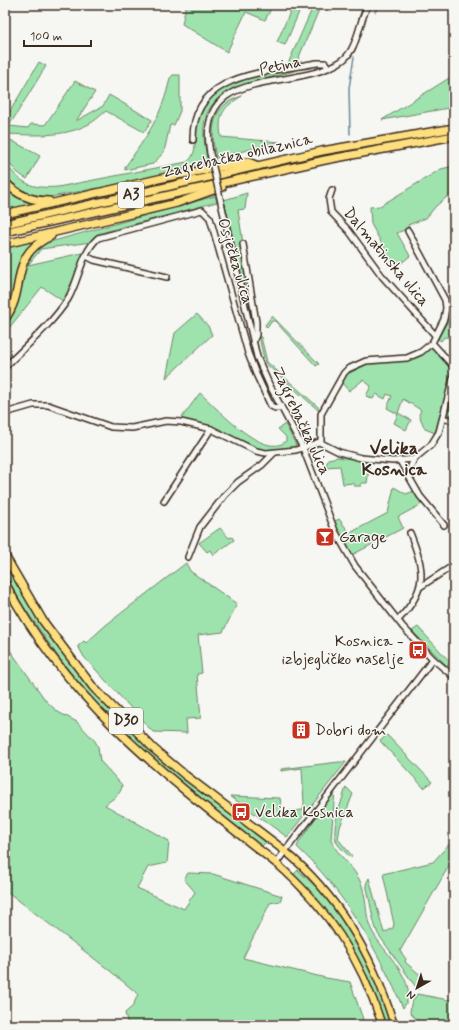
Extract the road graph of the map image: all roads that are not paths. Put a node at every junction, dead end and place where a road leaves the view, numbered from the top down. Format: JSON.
{"nodes":[{"id":1,"x":368,"y":5,"type":"edge"},
{"id":2,"x":328,"y":67,"type":"junction"},
{"id":3,"x":454,"y":128,"type":"edge"},
{"id":4,"x":454,"y":136,"type":"edge"},
{"id":5,"x":193,"y":140,"type":"dead end"},
{"id":6,"x":258,"y":166,"type":"junction"},
{"id":7,"x":242,"y":179,"type":"junction"},
{"id":8,"x":5,"y":182,"type":"edge"},
{"id":9,"x":332,"y":190,"type":"dead end"},
{"id":10,"x":57,"y":202,"type":"junction"},
{"id":11,"x":222,"y":207,"type":"joint"},
{"id":12,"x":5,"y":214,"type":"edge"},
{"id":13,"x":5,"y":224,"type":"edge"},
{"id":14,"x":58,"y":231,"type":"junction"},
{"id":15,"x":408,"y":231,"type":"dead end"},
{"id":16,"x":5,"y":232,"type":"edge"},
{"id":17,"x":5,"y":244,"type":"edge"},
{"id":18,"x":243,"y":244,"type":"dead end"},
{"id":19,"x":86,"y":256,"type":"junction"},
{"id":20,"x":167,"y":277,"type":"dead end"},
{"id":21,"x":5,"y":319,"type":"edge"},
{"id":22,"x":435,"y":335,"type":"junction"},
{"id":23,"x":253,"y":342,"type":"junction"},
{"id":24,"x":432,"y":343,"type":"junction"},
{"id":25,"x":5,"y":367,"type":"edge"},
{"id":26,"x":454,"y":367,"type":"edge"},
{"id":27,"x":454,"y":374,"type":"edge"},
{"id":28,"x":281,"y":408,"type":"junction"},
{"id":29,"x":5,"y":413,"type":"edge"},
{"id":30,"x":444,"y":419,"type":"junction"},
{"id":31,"x":454,"y":420,"type":"edge"},
{"id":32,"x":211,"y":429,"type":"junction"},
{"id":33,"x":321,"y":442,"type":"junction"},
{"id":34,"x":303,"y":448,"type":"junction"},
{"id":35,"x":274,"y":453,"type":"junction"},
{"id":36,"x":414,"y":459,"type":"junction"},
{"id":37,"x":400,"y":461,"type":"junction"},
{"id":38,"x":408,"y":473,"type":"junction"},
{"id":39,"x":164,"y":501,"type":"dead end"},
{"id":40,"x":444,"y":525,"type":"dead end"},
{"id":41,"x":410,"y":533,"type":"dead end"},
{"id":42,"x":5,"y":556,"type":"edge"},
{"id":43,"x":188,"y":557,"type":"dead end"},
{"id":44,"x":454,"y":566,"type":"edge"},
{"id":45,"x":5,"y":583,"type":"edge"},
{"id":46,"x":420,"y":587,"type":"junction"},
{"id":47,"x":398,"y":620,"type":"junction"},
{"id":48,"x":433,"y":660,"type":"junction"},
{"id":49,"x":454,"y":677,"type":"edge"},
{"id":50,"x":285,"y":851,"type":"junction"},
{"id":51,"x":276,"y":863,"type":"junction"},
{"id":52,"x":382,"y":1025,"type":"edge"},
{"id":53,"x":394,"y":1025,"type":"edge"}],
"edges":[{"from":1,"to":2,"type":"street","name":"Petina"},
{"from":2,"to":5,"type":"street"},
{"from":2,"to":11,"type":"street","name":"Petina","bridge":true},
{"from":3,"to":6,"type":"highway","name":"Zagrebačka obilaznica","number":"A3"},
{"from":4,"to":7,"type":"highway","name":"Zagrebačka obilaznica","number":"A3"},
{"from":6,"to":10,"type":"highway"},
{"from":6,"to":13,"type":"highway","name":"Zagrebačka obilaznica","number":"A3"},
{"from":7,"to":14,"type":"highway"},
{"from":7,"to":16,"type":"highway","name":"Zagrebačka obilaznica","number":"A3"},
{"from":8,"to":10,"type":"highway"},
{"from":9,"to":22,"type":"street","name":"Dalmatinska ulica"},
{"from":10,"to":12,"type":"highway"},
{"from":11,"to":23,"type":"street","name":"Zagrebačka ulica"},
{"from":14,"to":17,"type":"highway"},
{"from":14,"to":21,"type":"highway"},
{"from":15,"to":22,"type":"street"},
{"from":18,"to":23,"type":"street"},
{"from":19,"to":20,"type":"street"},
{"from":19,"to":25,"type":"street","name":"Osječka ulica"},
{"from":19,"to":28,"type":"street","name":"Osječka ulica"},
{"from":22,"to":24,"type":"street"},
{"from":23,"to":28,"type":"street","name":"Zagrebačka ulica"},
{"from":24,"to":26,"type":"street"},
{"from":24,"to":33,"type":"street"},
{"from":27,"to":30,"type":"street"},
{"from":28,"to":34,"type":"street","name":"Zagrebačka ulica"},
{"from":29,"to":32,"type":"street"},
{"from":30,"to":31,"type":"street"},
{"from":30,"to":36,"type":"street"},
{"from":32,"to":35,"type":"street"},
{"from":32,"to":39,"type":"street"},
{"from":33,"to":34,"type":"street"},
{"from":33,"to":37,"type":"street"},
{"from":34,"to":35,"type":"street"},
{"from":34,"to":47,"type":"street","name":"Zagrebačka ulica"},
{"from":35,"to":43,"type":"street"},
{"from":36,"to":37,"type":"street"},
{"from":36,"to":38,"type":"street"},
{"from":37,"to":38,"type":"street"},
{"from":38,"to":40,"type":"street"},
{"from":41,"to":46,"type":"street"},
{"from":42,"to":50,"type":"highway","number":"D30"},
{"from":44,"to":46,"type":"street"},
{"from":45,"to":51,"type":"highway","number":"D30"},
{"from":46,"to":47,"type":"street"},
{"from":47,"to":48,"type":"street","name":"Zagrebačka ulica"},
{"from":48,"to":49,"type":"street","name":"Zagrebačka ulica"},
{"from":48,"to":50,"type":"street"},
{"from":50,"to":51,"type":"street"},
{"from":50,"to":53,"type":"main road"},
{"from":51,"to":52,"type":"main road"}]}
